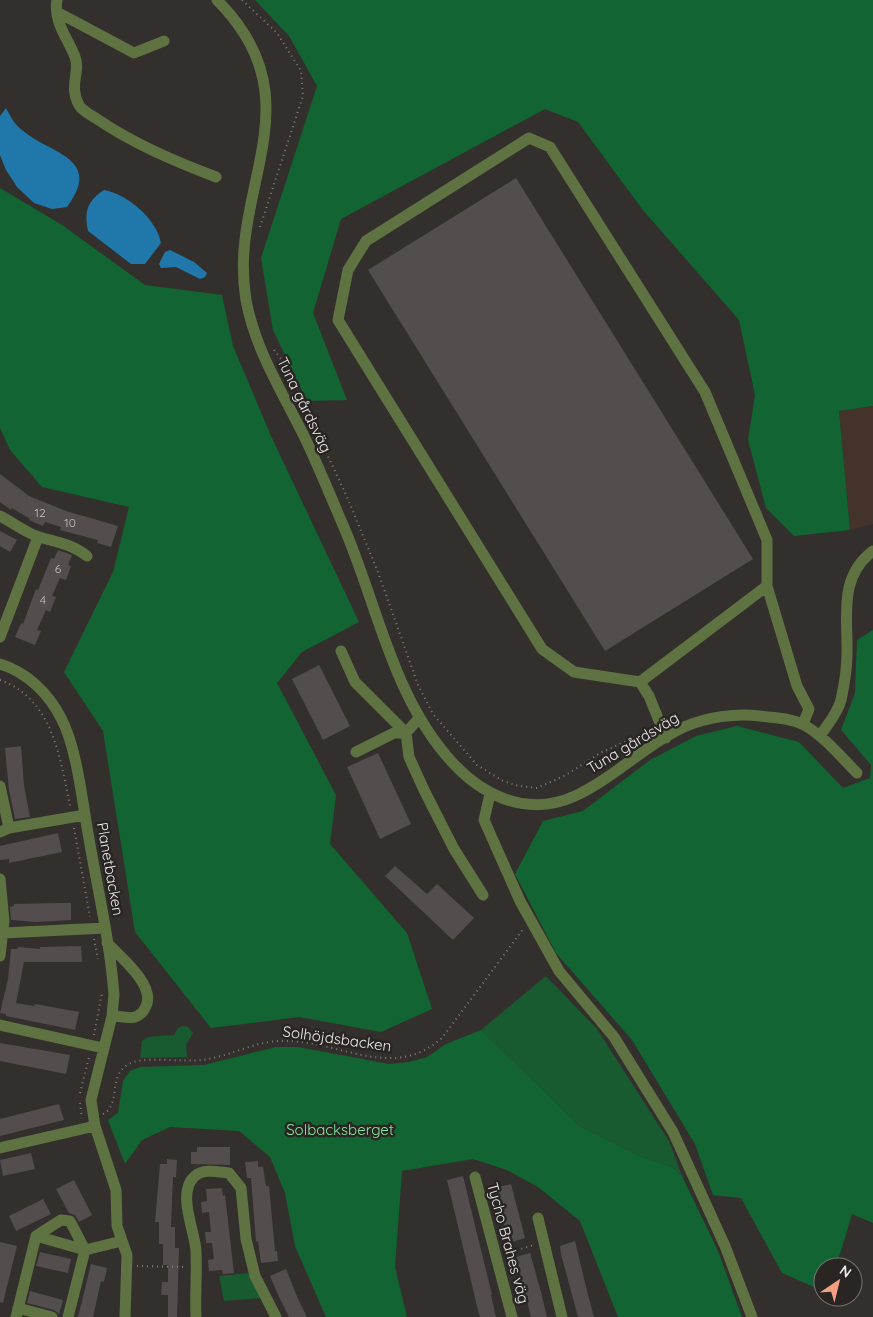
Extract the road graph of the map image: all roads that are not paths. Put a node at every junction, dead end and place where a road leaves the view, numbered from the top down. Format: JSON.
{"nodes":[{"id":1,"x":217,"y":0,"type":"edge"},
{"id":2,"x":57,"y":6,"type":"edge"},
{"id":3,"x":164,"y":41,"type":"dead end"},
{"id":4,"x":216,"y":177,"type":"dead end"},
{"id":5,"x":0,"y":516,"type":"edge"},
{"id":6,"x":38,"y":537,"type":"junction"},
{"id":7,"x":873,"y":552,"type":"edge"},
{"id":8,"x":87,"y":556,"type":"dead end"},
{"id":9,"x":767,"y":586,"type":"junction"},
{"id":10,"x":5,"y":603,"type":"edge"},
{"id":11,"x":0,"y":637,"type":"edge"},
{"id":12,"x":341,"y":651,"type":"dead end"},
{"id":13,"x":0,"y":664,"type":"edge"},
{"id":14,"x":640,"y":682,"type":"junction"},
{"id":15,"x":419,"y":718,"type":"junction"},
{"id":16,"x":802,"y":724,"type":"junction"},
{"id":17,"x":406,"y":733,"type":"junction"},
{"id":18,"x":820,"y":736,"type":"junction"},
{"id":19,"x":666,"y":738,"type":"junction"},
{"id":20,"x":356,"y":752,"type":"dead end"},
{"id":21,"x":857,"y":773,"type":"dead end"},
{"id":22,"x":0,"y":786,"type":"edge"},
{"id":23,"x":490,"y":794,"type":"junction"},
{"id":24,"x":85,"y":816,"type":"junction"},
{"id":25,"x":5,"y":830,"type":"edge"},
{"id":26,"x":0,"y":879,"type":"edge"},
{"id":27,"x":483,"y":895,"type":"dead end"},
{"id":28,"x":105,"y":928,"type":"junction"},
{"id":29,"x":3,"y":934,"type":"junction"},
{"id":30,"x":107,"y":943,"type":"junction"},
{"id":31,"x":0,"y":956,"type":"edge"},
{"id":32,"x":112,"y":1016,"type":"junction"},
{"id":33,"x":0,"y":1025,"type":"edge"},
{"id":34,"x":104,"y":1048,"type":"junction"},
{"id":35,"x":94,"y":1120,"type":"junction"},
{"id":36,"x":0,"y":1148,"type":"edge"},
{"id":37,"x":475,"y":1176,"type":"dead end"},
{"id":38,"x":538,"y":1218,"type":"dead end"},
{"id":39,"x":36,"y":1236,"type":"junction"},
{"id":40,"x":122,"y":1240,"type":"junction"},
{"id":41,"x":85,"y":1250,"type":"junction"},
{"id":42,"x":17,"y":1313,"type":"edge"},
{"id":43,"x":52,"y":1317,"type":"edge"},
{"id":44,"x":68,"y":1317,"type":"edge"},
{"id":45,"x":125,"y":1317,"type":"edge"},
{"id":46,"x":196,"y":1317,"type":"edge"},
{"id":47,"x":276,"y":1317,"type":"edge"},
{"id":48,"x":512,"y":1317,"type":"edge"},
{"id":49,"x":562,"y":1317,"type":"edge"},
{"id":50,"x":752,"y":1317,"type":"edge"}],
"edges":[{"from":1,"to":15,"type":"street","name":"Tuna gårdsväg"},
{"from":2,"to":3,"type":"street"},
{"from":2,"to":4,"type":"street"},
{"from":5,"to":6,"type":"street"},
{"from":6,"to":8,"type":"street"},
{"from":6,"to":10,"type":"street"},
{"from":7,"to":18,"type":"street"},
{"from":9,"to":14,"type":"street"},
{"from":9,"to":14,"type":"street"},
{"from":9,"to":16,"type":"street"},
{"from":10,"to":11,"type":"street"},
{"from":12,"to":17,"type":"street"},
{"from":13,"to":24,"type":"street","name":"Planetbacken"},
{"from":14,"to":19,"type":"street"},
{"from":15,"to":17,"type":"street"},
{"from":15,"to":23,"type":"street","name":"Tuna gårdsväg"},
{"from":16,"to":18,"type":"street","name":"Tuna gårdsväg"},
{"from":16,"to":19,"type":"street","name":"Tuna gårdsväg"},
{"from":17,"to":20,"type":"street"},
{"from":17,"to":27,"type":"street"},
{"from":18,"to":21,"type":"street","name":"Tuna gårdsväg"},
{"from":19,"to":23,"type":"street","name":"Tuna gårdsväg"},
{"from":22,"to":25,"type":"street","name":"Planetbacken"},
{"from":23,"to":50,"type":"street"},
{"from":24,"to":25,"type":"street","name":"Planetbacken"},
{"from":24,"to":28,"type":"street","name":"Planetbacken"},
{"from":26,"to":29,"type":"street"},
{"from":28,"to":29,"type":"street","name":"Planetbacken"},
{"from":28,"to":30,"type":"street","name":"Planetbacken"},
{"from":29,"to":31,"type":"street"},
{"from":30,"to":32,"type":"street","name":"Planetbacken"},
{"from":30,"to":32,"type":"street"},
{"from":32,"to":34,"type":"street","name":"Planetbacken"},
{"from":33,"to":34,"type":"street"},
{"from":34,"to":35,"type":"street","name":"Planetbacken"},
{"from":35,"to":36,"type":"street"},
{"from":35,"to":40,"type":"street","name":"Planetbacken"},
{"from":37,"to":48,"type":"street","name":"Tycho Brahes väg"},
{"from":38,"to":49,"type":"street"},
{"from":39,"to":41,"type":"street"},
{"from":39,"to":41,"type":"street"},
{"from":39,"to":42,"type":"street"},
{"from":40,"to":41,"type":"street"},
{"from":40,"to":45,"type":"street","name":"Planetbacken"},
{"from":41,"to":44,"type":"street"},
{"from":42,"to":43,"type":"street"},
{"from":46,"to":47,"type":"street"}]}
